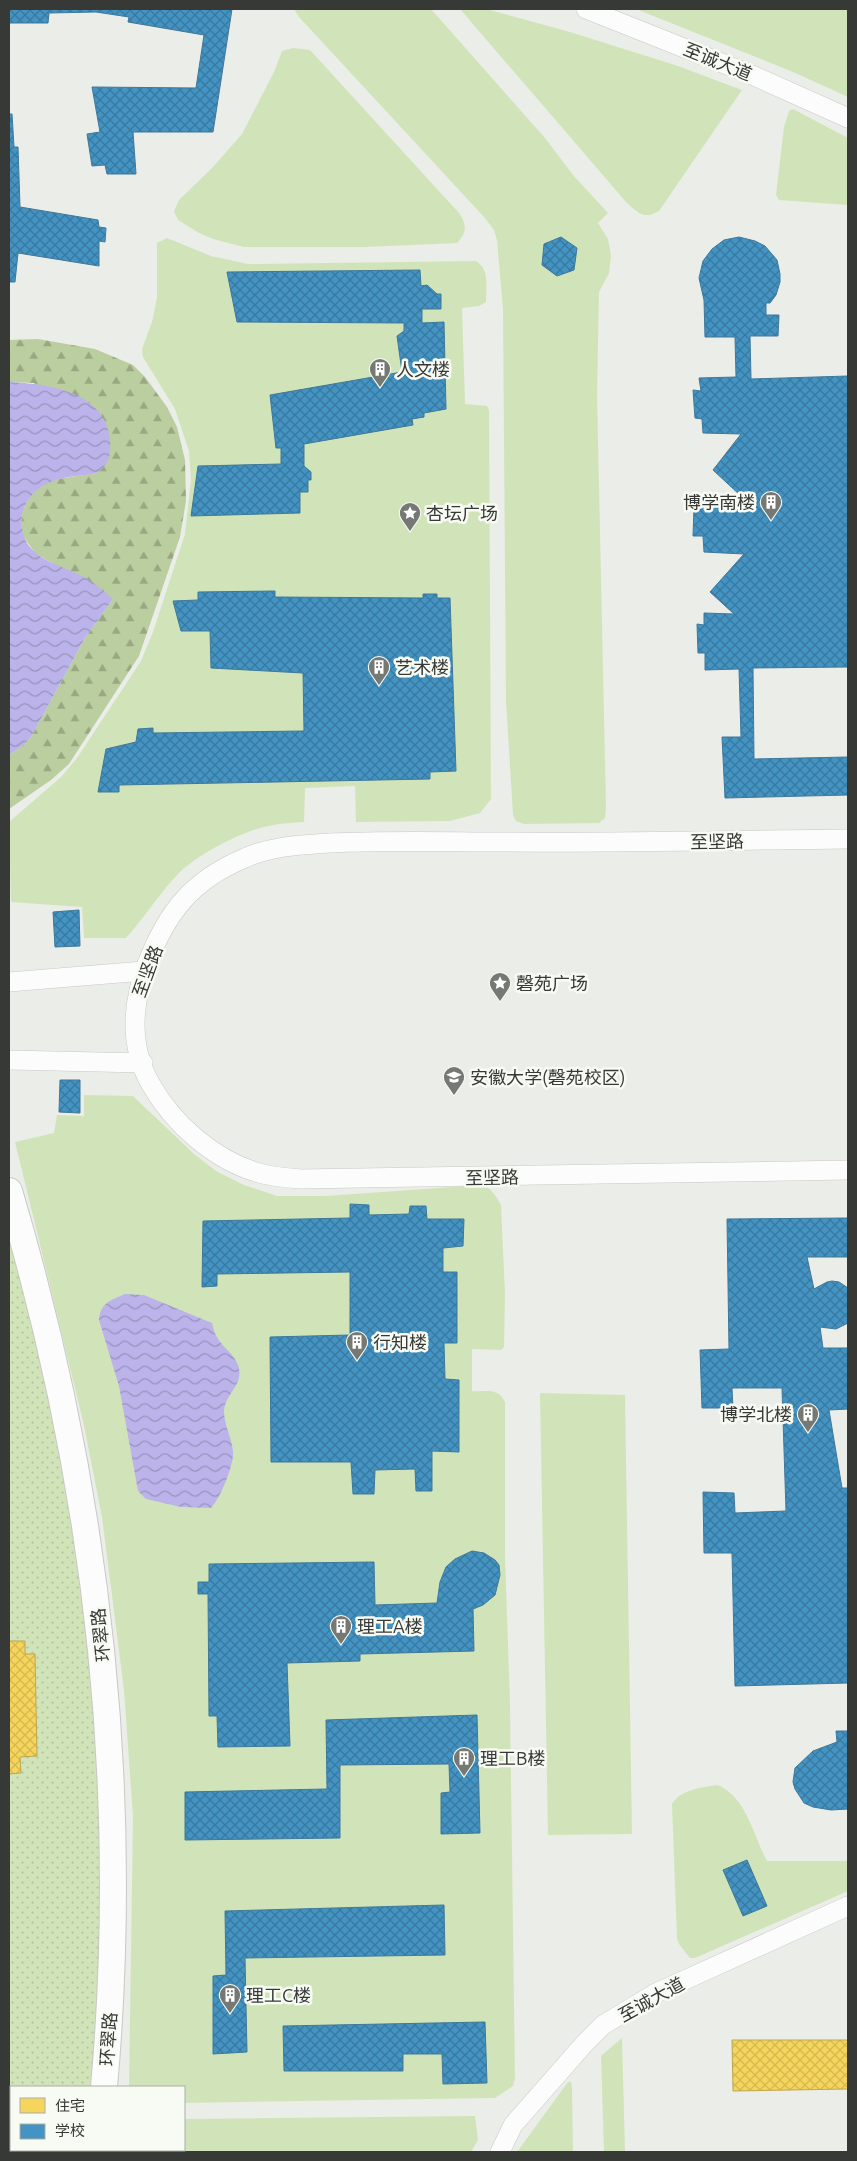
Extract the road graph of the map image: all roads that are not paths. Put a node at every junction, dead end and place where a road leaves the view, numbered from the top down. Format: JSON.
{"nodes":[{"id":1,"x":586,"y":9,"type":"edge"},
{"id":2,"x":848,"y":118,"type":"edge"},
{"id":3,"x":848,"y":838,"type":"edge"},
{"id":4,"x":144,"y":971,"type":"junction"},
{"id":5,"x":9,"y":982,"type":"edge"},
{"id":6,"x":9,"y":1060,"type":"edge"},
{"id":7,"x":142,"y":1063,"type":"junction"},
{"id":8,"x":848,"y":1170,"type":"edge"},
{"id":9,"x":9,"y":1191,"type":"edge"},
{"id":10,"x":848,"y":1906,"type":"edge"},
{"id":11,"x":104,"y":2086,"type":"edge"},
{"id":12,"x":500,"y":2152,"type":"edge"}],
"edges":[{"from":1,"to":2,"type":"street","name":"至诚大道"},
{"from":3,"to":4,"type":"street","name":"至坚路"},
{"from":4,"to":5,"type":"street"},
{"from":4,"to":7,"type":"street","name":"至坚路"},
{"from":6,"to":7,"type":"street"},
{"from":7,"to":8,"type":"street","name":"至坚路"},
{"from":9,"to":11,"type":"street","name":"环翠路"},
{"from":10,"to":12,"type":"street","name":"至诚大道"}]}
